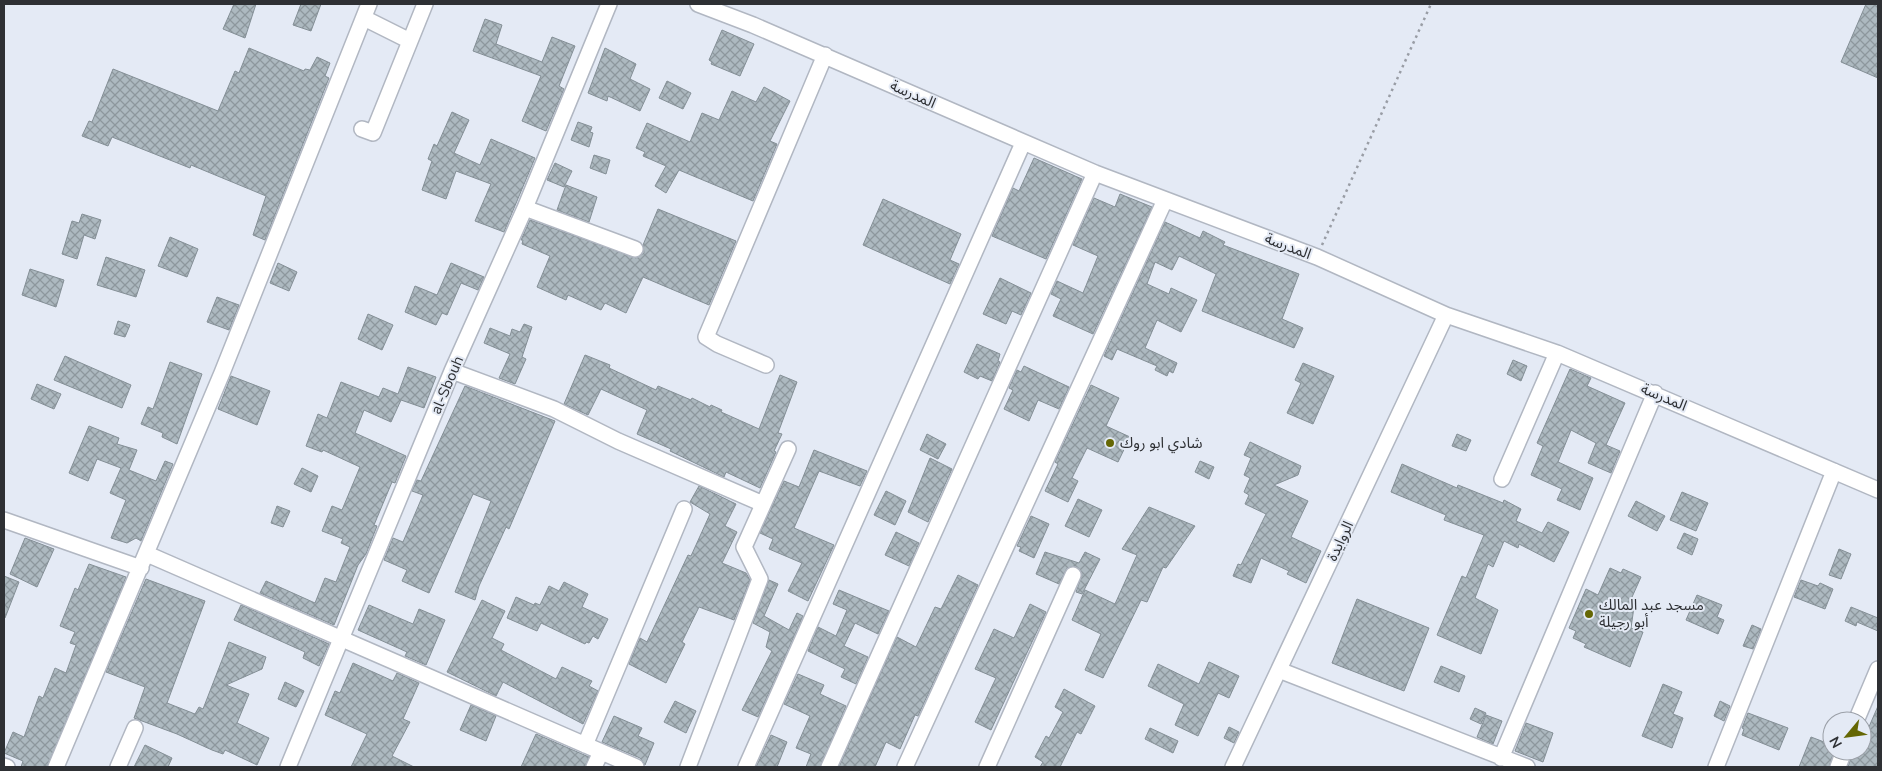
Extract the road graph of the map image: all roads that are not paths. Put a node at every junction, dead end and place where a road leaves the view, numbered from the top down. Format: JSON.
{"nodes":[{"id":1,"x":425,"y":4,"type":"edge"},
{"id":2,"x":609,"y":4,"type":"edge"},
{"id":3,"x":698,"y":4,"type":"edge"},
{"id":4,"x":366,"y":11,"type":"edge"},
{"id":5,"x":410,"y":41,"type":"junction"},
{"id":6,"x":825,"y":56,"type":"junction"},
{"id":7,"x":362,"y":129,"type":"dead end"},
{"id":8,"x":1023,"y":143,"type":"junction"},
{"id":9,"x":1095,"y":173,"type":"junction"},
{"id":10,"x":1165,"y":200,"type":"junction"},
{"id":11,"x":526,"y":208,"type":"junction"},
{"id":12,"x":635,"y":249,"type":"dead end"},
{"id":13,"x":1446,"y":316,"type":"junction"},
{"id":14,"x":1556,"y":353,"type":"junction"},
{"id":15,"x":766,"y":364,"type":"dead end"},
{"id":16,"x":452,"y":371,"type":"junction"},
{"id":17,"x":1655,"y":393,"type":"junction"},
{"id":18,"x":788,"y":449,"type":"dead end"},
{"id":19,"x":1834,"y":471,"type":"junction"},
{"id":20,"x":1502,"y":479,"type":"dead end"},
{"id":21,"x":1878,"y":490,"type":"edge"},
{"id":22,"x":763,"y":504,"type":"junction"},
{"id":23,"x":684,"y":509,"type":"dead end"},
{"id":24,"x":4,"y":520,"type":"edge"},
{"id":25,"x":144,"y":561,"type":"junction"},
{"id":26,"x":1073,"y":575,"type":"dead end"},
{"id":27,"x":342,"y":639,"type":"junction"},
{"id":28,"x":1878,"y":669,"type":"edge"},
{"id":29,"x":1279,"y":670,"type":"junction"},
{"id":30,"x":1860,"y":711,"type":"edge"},
{"id":31,"x":135,"y":728,"type":"dead end"},
{"id":32,"x":586,"y":745,"type":"junction"},
{"id":33,"x":601,"y":752,"type":"junction"},
{"id":34,"x":1501,"y":758,"type":"junction"},
{"id":35,"x":56,"y":767,"type":"edge"},
{"id":36,"x":118,"y":767,"type":"edge"},
{"id":37,"x":288,"y":767,"type":"edge"},
{"id":38,"x":594,"y":767,"type":"edge"},
{"id":39,"x":636,"y":767,"type":"edge"},
{"id":40,"x":688,"y":767,"type":"edge"},
{"id":41,"x":746,"y":767,"type":"edge"},
{"id":42,"x":829,"y":767,"type":"edge"},
{"id":43,"x":905,"y":767,"type":"edge"},
{"id":44,"x":986,"y":767,"type":"edge"},
{"id":45,"x":1233,"y":767,"type":"edge"},
{"id":46,"x":1527,"y":767,"type":"edge"},
{"id":47,"x":1716,"y":767,"type":"edge"}],
"edges":[{"from":1,"to":5,"type":"street"},
{"from":2,"to":11,"type":"street","name":"al-Sbouh"},
{"from":3,"to":6,"type":"street","name":"المدرسة"},
{"from":4,"to":5,"type":"street"},
{"from":4,"to":25,"type":"street"},
{"from":5,"to":7,"type":"street"},
{"from":6,"to":8,"type":"street","name":"المدرسة"},
{"from":6,"to":15,"type":"street"},
{"from":8,"to":9,"type":"street","name":"المدرسة"},
{"from":8,"to":41,"type":"street"},
{"from":9,"to":10,"type":"street","name":"المدرسة"},
{"from":9,"to":42,"type":"street"},
{"from":10,"to":13,"type":"street","name":"المدرسة"},
{"from":10,"to":43,"type":"street"},
{"from":11,"to":12,"type":"street"},
{"from":11,"to":16,"type":"street","name":"al-Sbouh"},
{"from":13,"to":14,"type":"street","name":"المدرسة"},
{"from":13,"to":29,"type":"street","name":"الروايدة"},
{"from":14,"to":17,"type":"street","name":"المدرسة"},
{"from":14,"to":20,"type":"street"},
{"from":16,"to":22,"type":"street"},
{"from":16,"to":27,"type":"street","name":"al-Sbouh"},
{"from":17,"to":19,"type":"street","name":"المدرسة"},
{"from":17,"to":34,"type":"street"},
{"from":18,"to":22,"type":"street"},
{"from":19,"to":21,"type":"street","name":"المدرسة"},
{"from":19,"to":47,"type":"street"},
{"from":22,"to":40,"type":"street"},
{"from":23,"to":32,"type":"street"},
{"from":24,"to":25,"type":"street"},
{"from":25,"to":27,"type":"street"},
{"from":25,"to":35,"type":"street"},
{"from":26,"to":44,"type":"street"},
{"from":27,"to":32,"type":"street"},
{"from":27,"to":37,"type":"street","name":"al-Sbouh"},
{"from":28,"to":30,"type":"street"},
{"from":29,"to":34,"type":"street"},
{"from":29,"to":45,"type":"street","name":"الروايدة"},
{"from":31,"to":36,"type":"street"},
{"from":32,"to":33,"type":"street"},
{"from":33,"to":38,"type":"street"},
{"from":33,"to":39,"type":"street"},
{"from":34,"to":46,"type":"street"}]}
